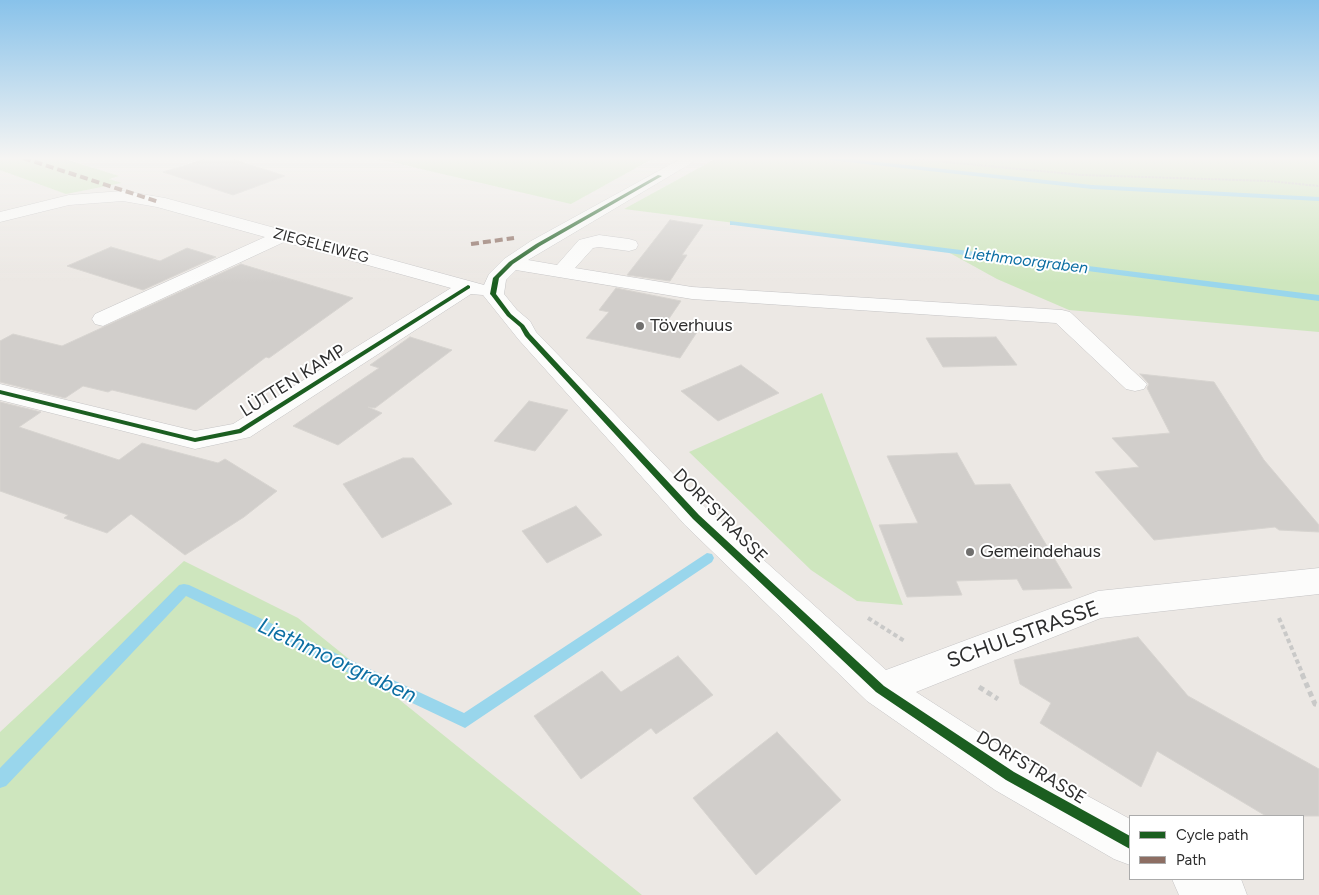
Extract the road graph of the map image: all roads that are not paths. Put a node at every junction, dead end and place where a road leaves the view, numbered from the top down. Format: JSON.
{"nodes":[{"id":1,"x":72,"y":200,"type":"edge"},
{"id":2,"x":146,"y":200,"type":"edge"},
{"id":3,"x":618,"y":200,"type":"edge"},
{"id":4,"x":0,"y":217,"type":"edge"},
{"id":5,"x":282,"y":236,"type":"junction"},
{"id":6,"x":629,"y":246,"type":"dead end"},
{"id":7,"x":511,"y":263,"type":"junction"},
{"id":8,"x":561,"y":272,"type":"junction"},
{"id":9,"x":468,"y":287,"type":"junction"},
{"id":10,"x":493,"y":294,"type":"junction"},
{"id":11,"x":103,"y":319,"type":"dead end"},
{"id":12,"x":1134,"y":384,"type":"dead end"},
{"id":13,"x":0,"y":392,"type":"edge"},
{"id":14,"x":1319,"y":581,"type":"edge"},
{"id":15,"x":880,"y":689,"type":"junction"},
{"id":16,"x":1129,"y":842,"type":"edge"},
{"id":17,"x":1197,"y":880,"type":"edge"},
{"id":18,"x":1224,"y":895,"type":"edge"}],
"edges":[{"from":1,"to":4,"type":"street","name":"ZIEGELEIWEG"},
{"from":2,"to":5,"type":"street","name":"ZIEGELEIWEG"},
{"from":3,"to":7,"type":"street"},
{"from":5,"to":9,"type":"street","name":"ZIEGELEIWEG"},
{"from":5,"to":11,"type":"street"},
{"from":6,"to":8,"type":"street"},
{"from":7,"to":8,"type":"street"},
{"from":7,"to":10,"type":"street"},
{"from":8,"to":12,"type":"street"},
{"from":9,"to":10,"type":"street","name":"ZIEGELEIWEG"},
{"from":9,"to":13,"type":"street","name":"LÜTTEN KAMP"},
{"from":10,"to":15,"type":"street","name":"DORFSTRASSE"},
{"from":14,"to":15,"type":"street","name":"SCHULSTRASSE"},
{"from":15,"to":16,"type":"street","name":"DORFSTRASSE"},
{"from":17,"to":18,"type":"street"}]}
